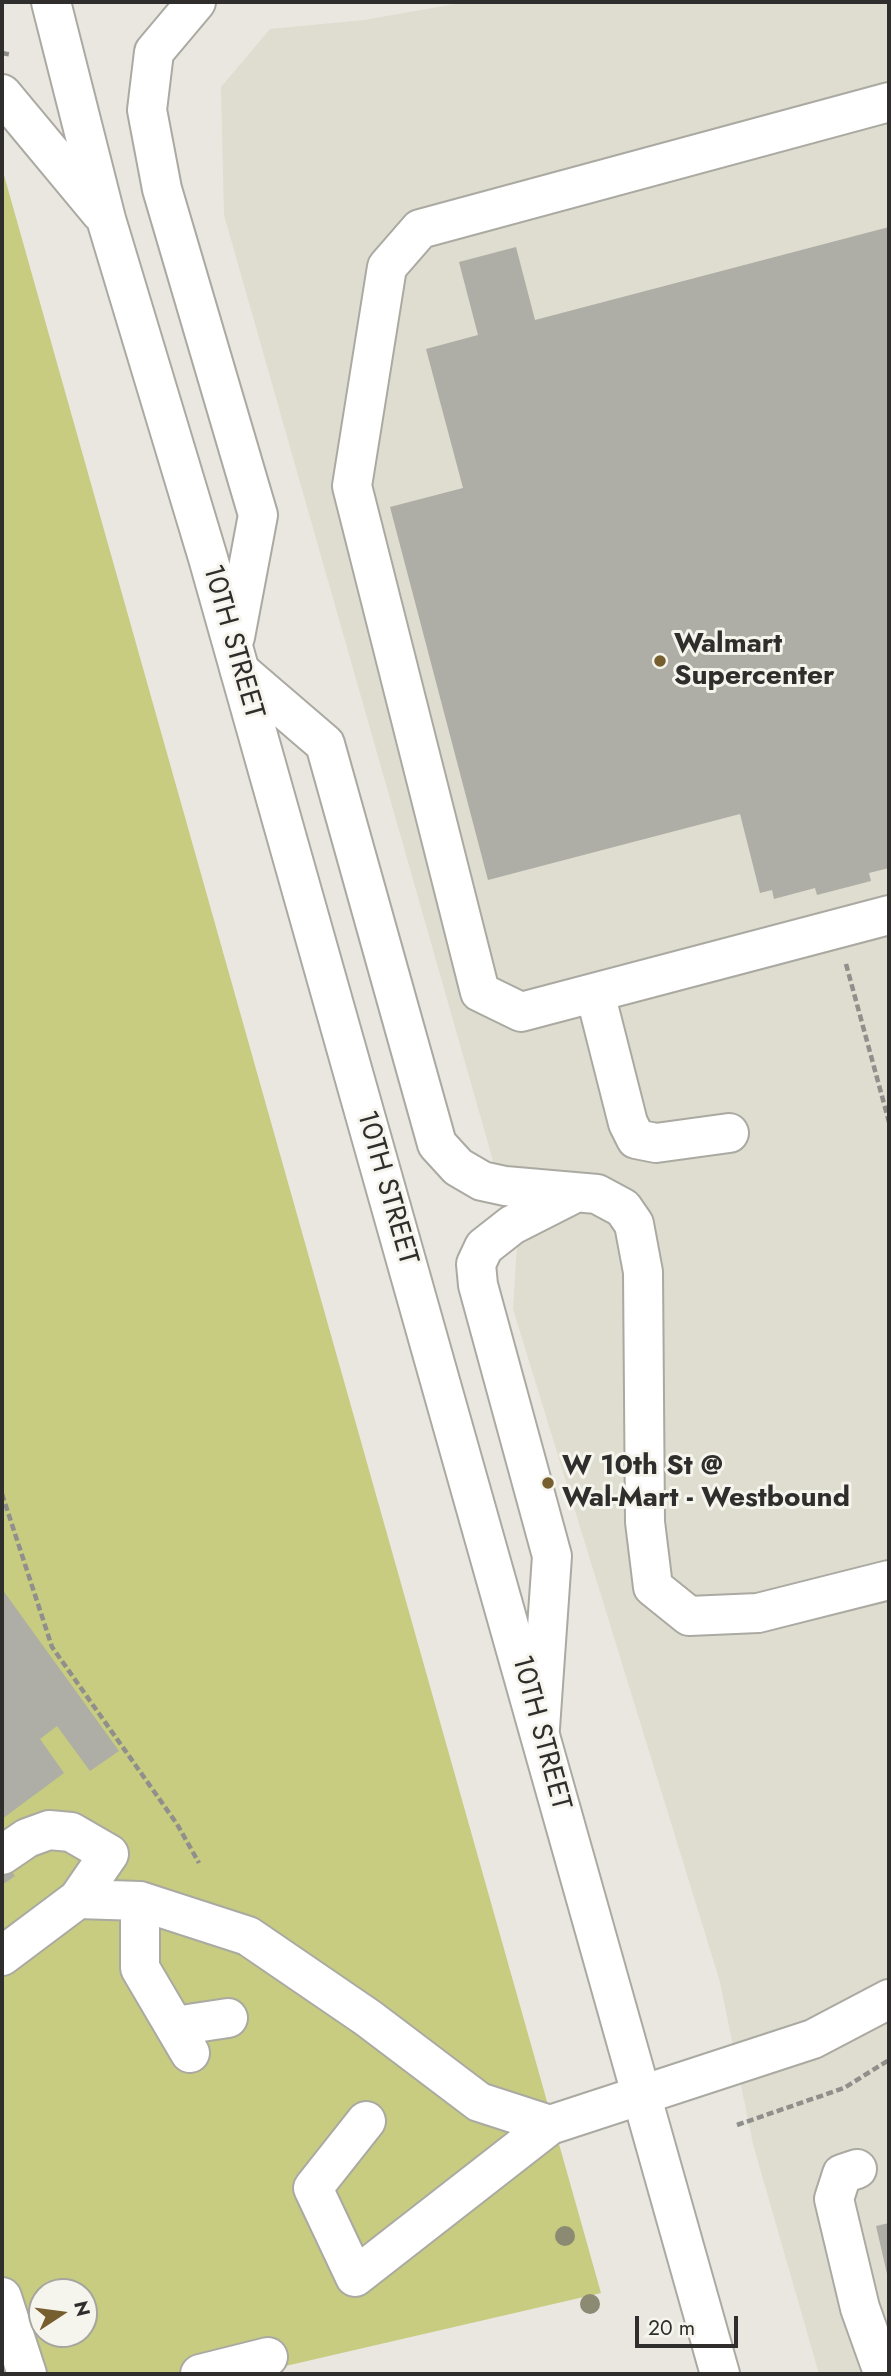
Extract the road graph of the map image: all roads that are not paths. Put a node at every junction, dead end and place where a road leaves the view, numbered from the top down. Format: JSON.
{"nodes":[{"id":1,"x":51,"y":2,"type":"edge"},
{"id":2,"x":196,"y":2,"type":"edge"},
{"id":3,"x":2,"y":94,"type":"edge"},
{"id":4,"x":889,"y":102,"type":"edge"},
{"id":5,"x":106,"y":219,"type":"junction"},
{"id":6,"x":236,"y":659,"type":"junction"},
{"id":7,"x":889,"y":915,"type":"edge"},
{"id":8,"x":594,"y":993,"type":"junction"},
{"id":9,"x":729,"y":1133,"type":"dead end"},
{"id":10,"x":575,"y":1193,"type":"junction"},
{"id":11,"x":889,"y":1580,"type":"edge"},
{"id":12,"x":540,"y":1731,"type":"junction"},
{"id":13,"x":2,"y":1855,"type":"edge"},
{"id":14,"x":78,"y":1899,"type":"junction"},
{"id":15,"x":140,"y":1901,"type":"junction"},
{"id":16,"x":2,"y":1955,"type":"edge"},
{"id":17,"x":889,"y":1999,"type":"edge"},
{"id":18,"x":228,"y":2018,"type":"dead end"},
{"id":19,"x":640,"y":2093,"type":"junction"},
{"id":20,"x":366,"y":2121,"type":"dead end"},
{"id":21,"x":550,"y":2125,"type":"junction"},
{"id":22,"x":850,"y":2171,"type":"dead end"},
{"id":23,"x":2,"y":2297,"type":"edge"},
{"id":24,"x":268,"y":2357,"type":"dead end"},
{"id":25,"x":889,"y":2369,"type":"edge"},
{"id":26,"x":27,"y":2374,"type":"edge"},
{"id":27,"x":200,"y":2374,"type":"edge"},
{"id":28,"x":720,"y":2374,"type":"edge"}],
"edges":[{"from":1,"to":5,"type":"main road","name":"10TH STREET"},
{"from":2,"to":6,"type":"main road"},
{"from":3,"to":5,"type":"main road"},
{"from":4,"to":8,"type":"main road"},
{"from":5,"to":6,"type":"main road","name":"10TH STREET"},
{"from":6,"to":10,"type":"main road"},
{"from":6,"to":12,"type":"main road","name":"10TH STREET"},
{"from":7,"to":8,"type":"main road"},
{"from":8,"to":9,"type":"main road"},
{"from":10,"to":11,"type":"main road"},
{"from":10,"to":12,"type":"main road"},
{"from":12,"to":19,"type":"main road","name":"10TH STREET"},
{"from":13,"to":14,"type":"main road"},
{"from":14,"to":15,"type":"main road"},
{"from":14,"to":16,"type":"main road"},
{"from":15,"to":18,"type":"main road"},
{"from":15,"to":21,"type":"main road"},
{"from":17,"to":19,"type":"main road"},
{"from":19,"to":21,"type":"main road"},
{"from":19,"to":28,"type":"main road","name":"10TH STREET"},
{"from":20,"to":21,"type":"main road"},
{"from":22,"to":25,"type":"main road"},
{"from":23,"to":26,"type":"main road"},
{"from":24,"to":27,"type":"main road"}]}
